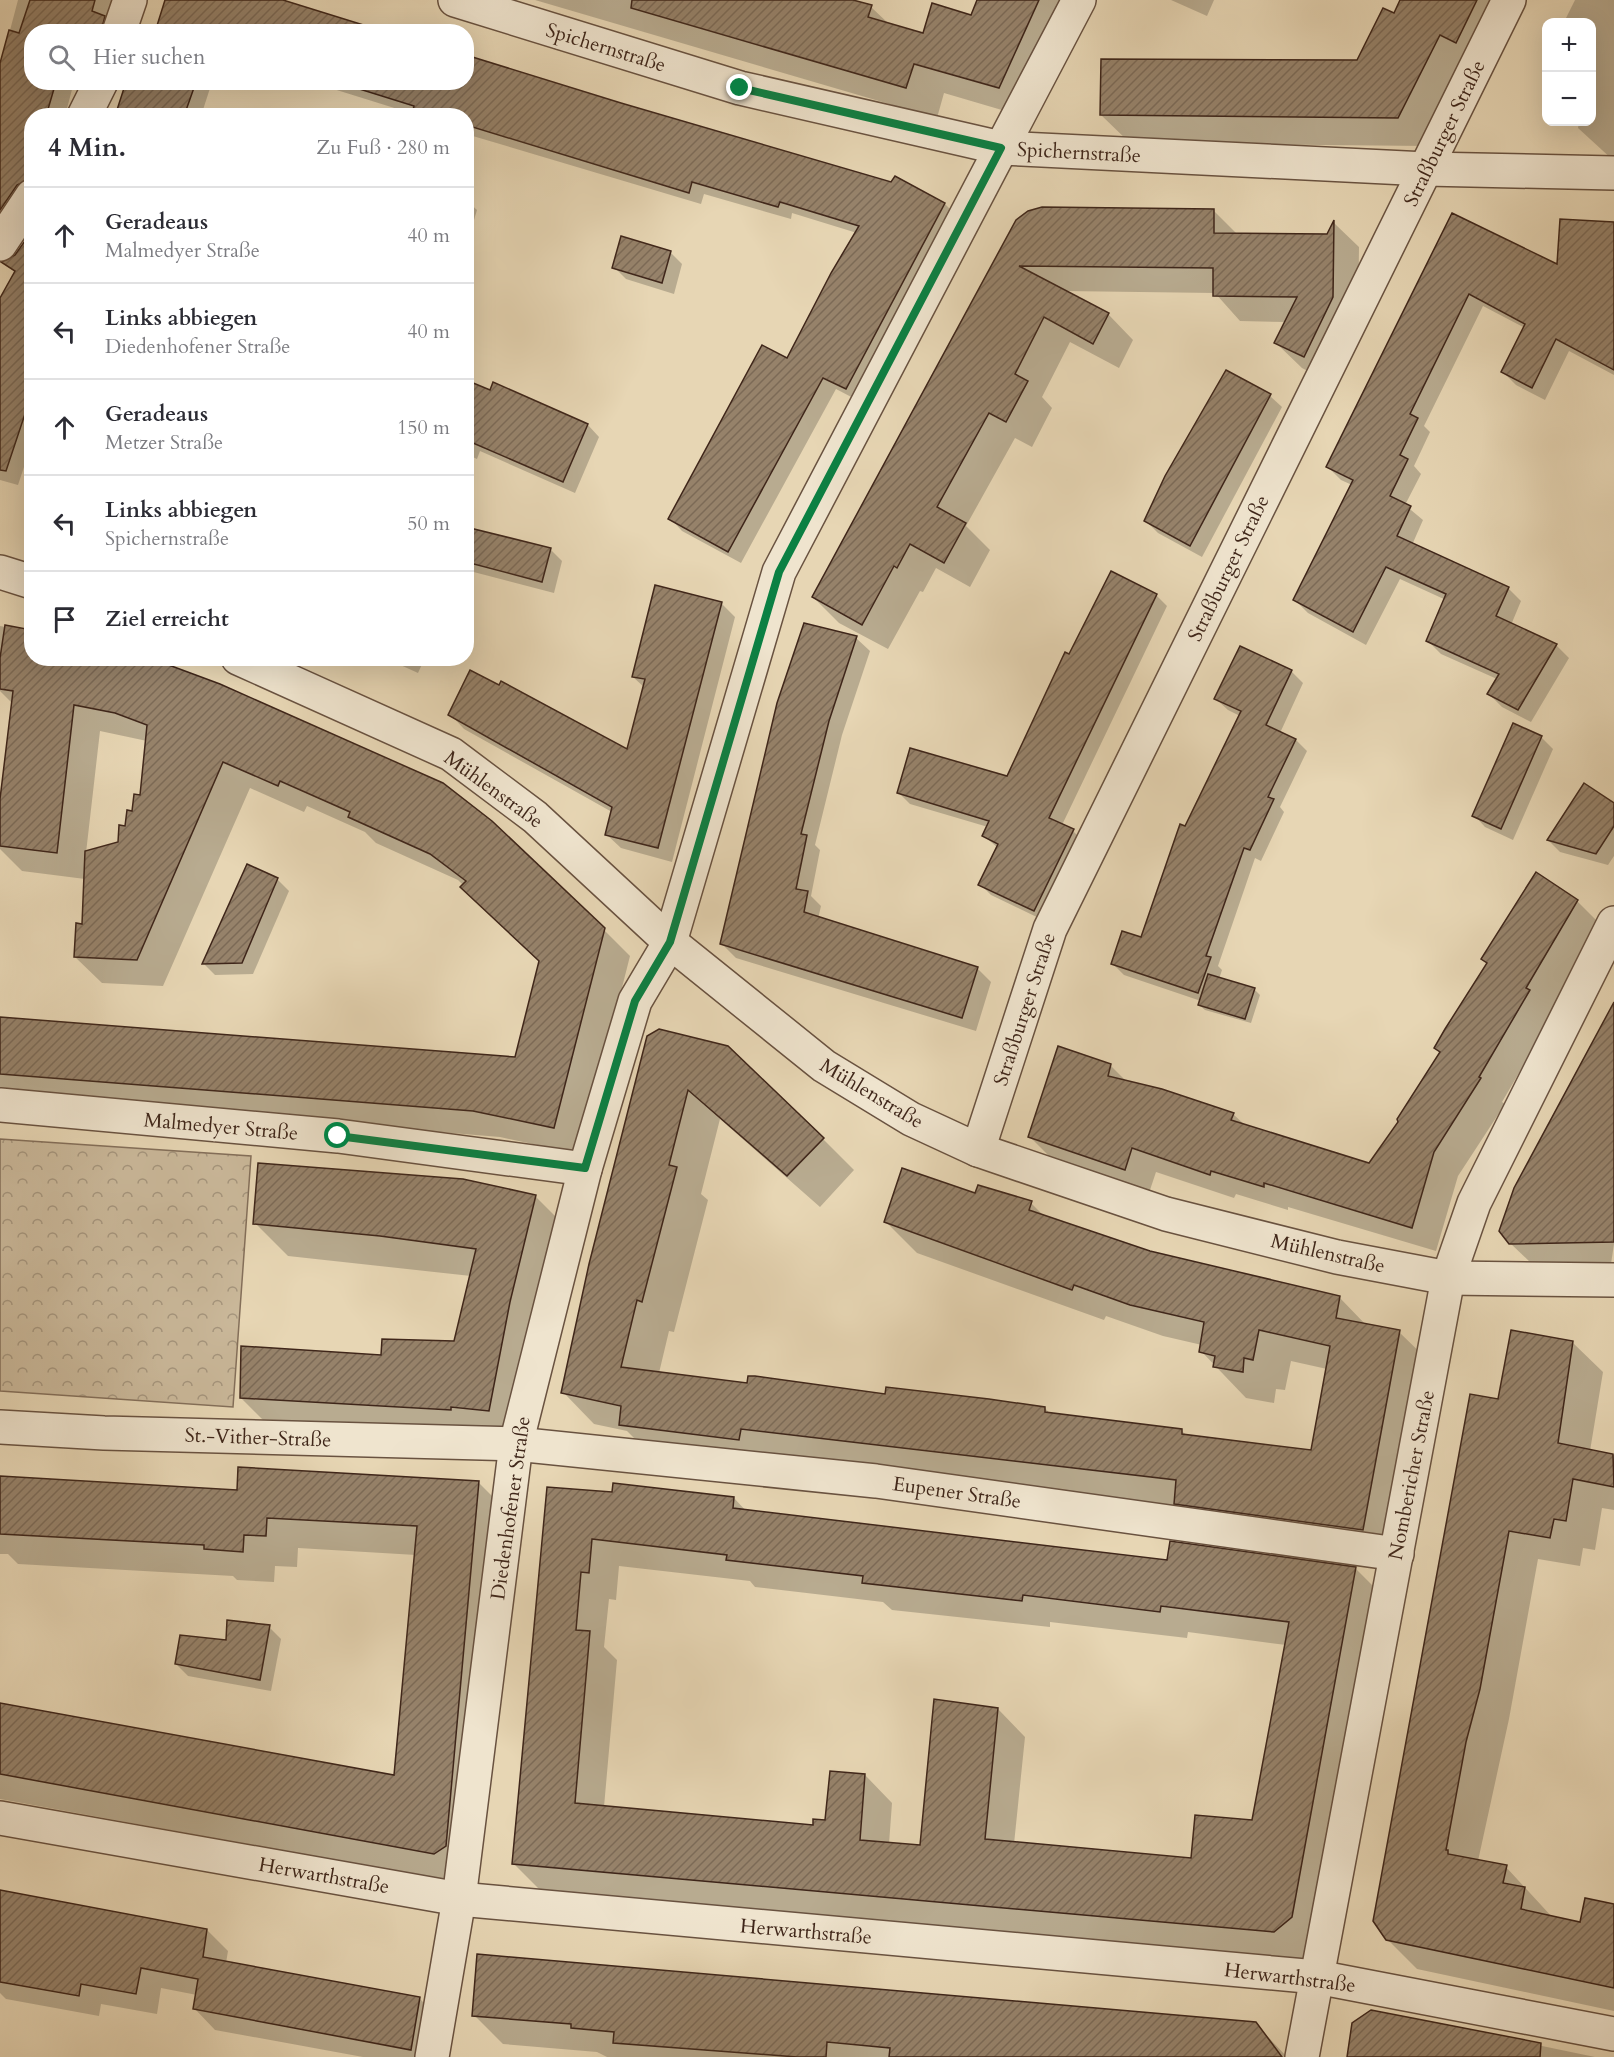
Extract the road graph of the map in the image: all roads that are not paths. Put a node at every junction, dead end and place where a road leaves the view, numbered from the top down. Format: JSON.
{"nodes":[{"id":1,"x":130,"y":0,"type":"edge"},
{"id":2,"x":455,"y":0,"type":"edge"},
{"id":3,"x":1079,"y":0,"type":"edge"},
{"id":4,"x":1509,"y":0,"type":"edge"},
{"id":5,"x":122,"y":24,"type":"edge"},
{"id":6,"x":97,"y":90,"type":"edge"},
{"id":7,"x":88,"y":108,"type":"edge"},
{"id":8,"x":1001,"y":148,"type":"junction"},
{"id":9,"x":1426,"y":169,"type":"junction"},
{"id":10,"x":1614,"y":173,"type":"edge"},
{"id":11,"x":24,"y":208,"type":"edge"},
{"id":12,"x":0,"y":244,"type":"edge"},
{"id":13,"x":0,"y":572,"type":"edge"},
{"id":14,"x":24,"y":580,"type":"edge"},
{"id":15,"x":256,"y":666,"type":"edge"},
{"id":16,"x":1614,"y":923,"type":"edge"},
{"id":17,"x":670,"y":942,"type":"junction"},
{"id":18,"x":0,"y":1105,"type":"edge"},
{"id":19,"x":978,"y":1150,"type":"junction"},
{"id":20,"x":585,"y":1168,"type":"junction"},
{"id":21,"x":1448,"y":1278,"type":"junction"},
{"id":22,"x":1614,"y":1280,"type":"edge"},
{"id":23,"x":0,"y":1427,"type":"edge"},
{"id":24,"x":516,"y":1444,"type":"junction"},
{"id":25,"x":1397,"y":1554,"type":"junction"},
{"id":26,"x":0,"y":1818,"type":"edge"},
{"id":27,"x":459,"y":1899,"type":"junction"},
{"id":28,"x":1317,"y":1977,"type":"junction"},
{"id":29,"x":1614,"y":2034,"type":"edge"},
{"id":30,"x":432,"y":2057,"type":"edge"},
{"id":31,"x":1302,"y":2057,"type":"edge"}],
"edges":[{"from":1,"to":5,"type":"street"},
{"from":2,"to":8,"type":"street","name":"Spichernstraße"},
{"from":3,"to":8,"type":"street","name":"Diedenhofener Straße"},
{"from":4,"to":9,"type":"street","name":"Straßburger Straße"},
{"from":6,"to":7,"type":"street"},
{"from":8,"to":9,"type":"street","name":"Spichernstraße"},
{"from":8,"to":17,"type":"street","name":"Diedenhofener Straße"},
{"from":9,"to":10,"type":"street","name":"Spichernstraße"},
{"from":9,"to":19,"type":"street","name":"Straßburger Straße"},
{"from":11,"to":12,"type":"street"},
{"from":13,"to":14,"type":"street"},
{"from":15,"to":17,"type":"street","name":"Mühlenstraße"},
{"from":16,"to":21,"type":"street","name":"Nombericher Straße"},
{"from":17,"to":19,"type":"street","name":"Mühlenstraße"},
{"from":17,"to":20,"type":"street","name":"Diedenhofener Straße"},
{"from":18,"to":20,"type":"street","name":"Malmedyer Straße"},
{"from":19,"to":21,"type":"street","name":"Mühlenstraße"},
{"from":20,"to":24,"type":"street","name":"Diedenhofener Straße"},
{"from":21,"to":22,"type":"street","name":"Mühlenstraße"},
{"from":21,"to":25,"type":"street","name":"Nombericher Straße"},
{"from":23,"to":24,"type":"street","name":"St.-Vither-Straße"},
{"from":24,"to":25,"type":"street","name":"Eupener Straße"},
{"from":24,"to":27,"type":"street","name":"Diedenhofener Straße"},
{"from":25,"to":28,"type":"street","name":"Nombericher Straße"},
{"from":26,"to":27,"type":"street","name":"Herwarthstraße"},
{"from":27,"to":28,"type":"street","name":"Herwarthstraße"},
{"from":27,"to":30,"type":"street","name":"Diedenhofener Straße"},
{"from":28,"to":29,"type":"street","name":"Herwarthstraße"},
{"from":28,"to":31,"type":"street","name":"Nombericher Straße"}]}
